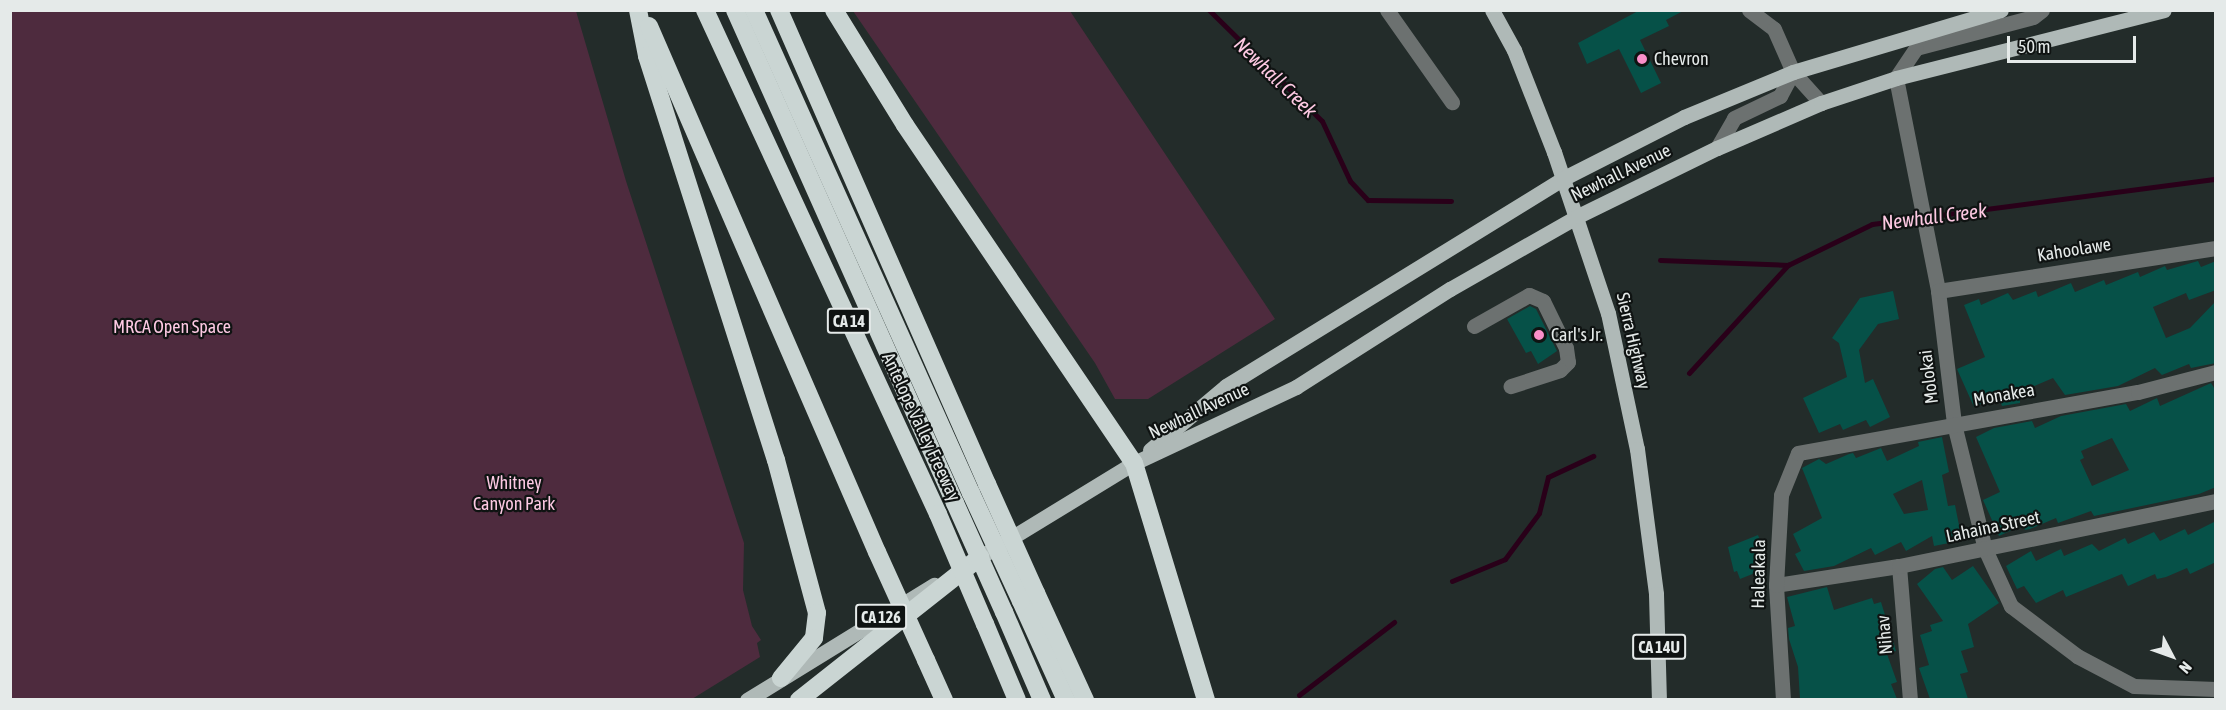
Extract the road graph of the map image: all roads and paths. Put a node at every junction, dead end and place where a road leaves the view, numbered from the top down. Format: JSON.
{"nodes":[{"id":1,"x":640,"y":10,"type":"edge"},
{"id":2,"x":705,"y":10,"type":"edge"},
{"id":3,"x":735,"y":10,"type":"edge"},
{"id":4,"x":754,"y":10,"type":"edge"},
{"id":5,"x":779,"y":10,"type":"edge"},
{"id":6,"x":834,"y":10,"type":"edge"},
{"id":7,"x":1388,"y":10,"type":"edge"},
{"id":8,"x":1492,"y":10,"type":"edge"},
{"id":9,"x":1749,"y":10,"type":"edge"},
{"id":10,"x":2001,"y":10,"type":"edge"},
{"id":11,"x":2042,"y":10,"type":"edge"},
{"id":12,"x":2164,"y":10,"type":"edge"},
{"id":13,"x":1793,"y":72,"type":"junction"},
{"id":14,"x":1896,"y":78,"type":"junction"},
{"id":15,"x":1452,"y":102,"type":"dead end"},
{"id":16,"x":1821,"y":103,"type":"junction"},
{"id":17,"x":1717,"y":148,"type":"junction"},
{"id":18,"x":1564,"y":178,"type":"junction"},
{"id":19,"x":1578,"y":216,"type":"junction"},
{"id":20,"x":2216,"y":248,"type":"edge"},
{"id":21,"x":1938,"y":291,"type":"junction"},
{"id":22,"x":1474,"y":326,"type":"dead end"},
{"id":23,"x":2216,"y":372,"type":"edge"},
{"id":24,"x":1511,"y":386,"type":"dead end"},
{"id":25,"x":1954,"y":423,"type":"junction"},
{"id":26,"x":1798,"y":453,"type":"joint"},
{"id":27,"x":1134,"y":463,"type":"junction"},
{"id":28,"x":979,"y":489,"type":"junction"},
{"id":29,"x":2216,"y":501,"type":"edge"},
{"id":30,"x":1985,"y":549,"type":"junction"},
{"id":31,"x":980,"y":557,"type":"junction"},
{"id":32,"x":1899,"y":566,"type":"junction"},
{"id":33,"x":1776,"y":585,"type":"junction"},
{"id":34,"x":1028,"y":597,"type":"junction"},
{"id":35,"x":781,"y":678,"type":"junction"},
{"id":36,"x":2216,"y":688,"type":"edge"},
{"id":37,"x":747,"y":699,"type":"edge"},
{"id":38,"x":799,"y":699,"type":"edge"},
{"id":39,"x":944,"y":699,"type":"edge"},
{"id":40,"x":1017,"y":699,"type":"edge"},
{"id":41,"x":1042,"y":699,"type":"edge"},
{"id":42,"x":1066,"y":699,"type":"edge"},
{"id":43,"x":1085,"y":699,"type":"edge"},
{"id":44,"x":1206,"y":699,"type":"edge"},
{"id":45,"x":1659,"y":699,"type":"edge"},
{"id":46,"x":1783,"y":699,"type":"edge"},
{"id":47,"x":1910,"y":699,"type":"edge"}],
"edges":[{"from":1,"to":35,"type":"highway"},
{"from":1,"to":39,"type":"highway","bridge":true},
{"from":2,"to":40,"type":"highway","name":"Antelope Valley Freeway","number":"CA 14","bridge":true},
{"from":3,"to":41,"type":"highway","bridge":true},
{"from":4,"to":28,"type":"highway"},
{"from":5,"to":28,"type":"highway","name":"Antelope Valley Freeway"},
{"from":6,"to":27,"type":"highway"},
{"from":7,"to":15,"type":"street"},
{"from":8,"to":18,"type":"main road","name":"Sierra Highway"},
{"from":9,"to":13,"type":"street"},
{"from":10,"to":13,"type":"main road","name":"Newhall Avenue"},
{"from":11,"to":14,"type":"street"},
{"from":12,"to":14,"type":"main road","name":"Newhall Avenue"},
{"from":13,"to":16,"type":"street"},
{"from":13,"to":17,"type":"street"},
{"from":13,"to":18,"type":"main road","name":"Newhall Avenue"},
{"from":14,"to":16,"type":"main road","name":"Newhall Avenue"},
{"from":14,"to":21,"type":"street","name":"Molokai"},
{"from":16,"to":17,"type":"main road","name":"Newhall Avenue"},
{"from":17,"to":19,"type":"main road","name":"Newhall Avenue"},
{"from":18,"to":19,"type":"main road","name":"Sierra Highway"},
{"from":18,"to":27,"type":"main road","name":"Newhall Avenue"},
{"from":19,"to":27,"type":"main road","name":"Newhall Avenue"},
{"from":19,"to":45,"type":"main road","name":"Sierra Highway","number":"CA 14U"},
{"from":20,"to":21,"type":"street","name":"Kahoolawe"},
{"from":21,"to":25,"type":"street","name":"Molokai"},
{"from":22,"to":24,"type":"street"},
{"from":23,"to":25,"type":"street","name":"Monakea"},
{"from":25,"to":26,"type":"street","name":"Monakea"},
{"from":25,"to":30,"type":"street","name":"Molokai"},
{"from":26,"to":33,"type":"street","name":"Haleakala"},
{"from":27,"to":31,"type":"main road","name":"Newhall Avenue","number":"CA 126"},
{"from":27,"to":44,"type":"highway"},
{"from":28,"to":34,"type":"highway","name":"Antelope Valley Freeway","bridge":true},
{"from":29,"to":30,"type":"street","name":"Lahaina Street"},
{"from":30,"to":32,"type":"street","name":"Lahaina Street"},
{"from":30,"to":36,"type":"street","name":"Molokai"},
{"from":31,"to":35,"type":"main road","name":"Newhall Avenue","number":"CA 126"},
{"from":31,"to":38,"type":"highway"},
{"from":32,"to":33,"type":"street","name":"Lahaina Street"},
{"from":32,"to":47,"type":"street","name":"Nihav"},
{"from":33,"to":46,"type":"street","name":"Haleakala"},
{"from":34,"to":42,"type":"highway"},
{"from":34,"to":43,"type":"highway","name":"Antelope Valley Freeway"},
{"from":35,"to":37,"type":"main road","name":"Newhall Avenue","number":"CA 126"}]}
